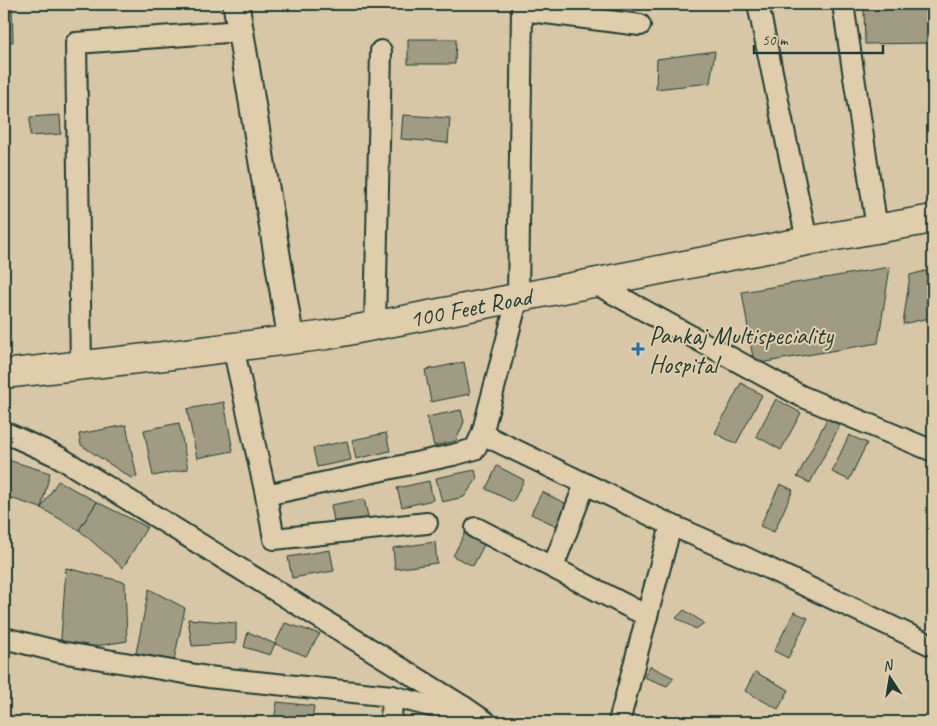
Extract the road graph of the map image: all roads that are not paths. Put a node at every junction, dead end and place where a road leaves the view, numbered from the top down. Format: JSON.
{"nodes":[{"id":1,"x":236,"y":4,"type":"edge"},
{"id":2,"x":758,"y":4,"type":"edge"},
{"id":3,"x":844,"y":4,"type":"edge"},
{"id":4,"x":640,"y":25,"type":"dead end"},
{"id":5,"x":241,"y":31,"type":"junction"},
{"id":6,"x":381,"y":51,"type":"dead end"},
{"id":7,"x":933,"y":219,"type":"edge"},
{"id":8,"x":877,"y":229,"type":"junction"},
{"id":9,"x":807,"y":241,"type":"junction"},
{"id":10,"x":594,"y":283,"type":"junction"},
{"id":11,"x":518,"y":298,"type":"junction"},
{"id":12,"x":375,"y":326,"type":"junction"},
{"id":13,"x":291,"y":340,"type":"junction"},
{"id":14,"x":233,"y":347,"type":"junction"},
{"id":15,"x":81,"y":364,"type":"junction"},
{"id":16,"x":4,"y":374,"type":"edge"},
{"id":17,"x":4,"y":432,"type":"edge"},
{"id":18,"x":482,"y":434,"type":"junction"},
{"id":19,"x":933,"y":451,"type":"edge"},
{"id":20,"x":585,"y":484,"type":"junction"},
{"id":21,"x":266,"y":495,"type":"junction"},
{"id":22,"x":427,"y":523,"type":"dead end"},
{"id":23,"x":671,"y":525,"type":"junction"},
{"id":24,"x":476,"y":528,"type":"dead end"},
{"id":25,"x":554,"y":567,"type":"junction"},
{"id":26,"x":647,"y":616,"type":"junction"},
{"id":27,"x":4,"y":638,"type":"edge"},
{"id":28,"x":933,"y":646,"type":"edge"},
{"id":29,"x":392,"y":696,"type":"junction"},
{"id":30,"x":464,"y":707,"type":"junction"},
{"id":31,"x":391,"y":722,"type":"edge"},
{"id":32,"x":486,"y":722,"type":"edge"},
{"id":33,"x":619,"y":722,"type":"edge"}],
"edges":[{"from":1,"to":5,"type":"street"},
{"from":2,"to":9,"type":"street"},
{"from":3,"to":8,"type":"street"},
{"from":4,"to":11,"type":"street"},
{"from":5,"to":13,"type":"street"},
{"from":5,"to":15,"type":"street"},
{"from":6,"to":12,"type":"street"},
{"from":7,"to":8,"type":"main road","name":"100 Feet Road"},
{"from":8,"to":9,"type":"main road","name":"100 Feet Road"},
{"from":9,"to":10,"type":"main road","name":"100 Feet Road"},
{"from":10,"to":11,"type":"main road","name":"100 Feet Road"},
{"from":10,"to":19,"type":"street"},
{"from":11,"to":12,"type":"main road","name":"100 Feet Road"},
{"from":11,"to":18,"type":"street"},
{"from":12,"to":13,"type":"main road","name":"100 Feet Road"},
{"from":13,"to":14,"type":"main road","name":"100 Feet Road"},
{"from":14,"to":15,"type":"main road","name":"100 Feet Road"},
{"from":14,"to":21,"type":"street"},
{"from":15,"to":16,"type":"main road","name":"100 Feet Road"},
{"from":17,"to":30,"type":"street"},
{"from":18,"to":20,"type":"street"},
{"from":18,"to":21,"type":"street"},
{"from":20,"to":23,"type":"street"},
{"from":20,"to":25,"type":"street"},
{"from":21,"to":22,"type":"street"},
{"from":23,"to":26,"type":"street"},
{"from":23,"to":28,"type":"street"},
{"from":24,"to":25,"type":"street"},
{"from":25,"to":26,"type":"street"},
{"from":26,"to":33,"type":"street"},
{"from":27,"to":29,"type":"street"},
{"from":29,"to":30,"type":"street"},
{"from":29,"to":31,"type":"street"},
{"from":30,"to":32,"type":"street"}]}
